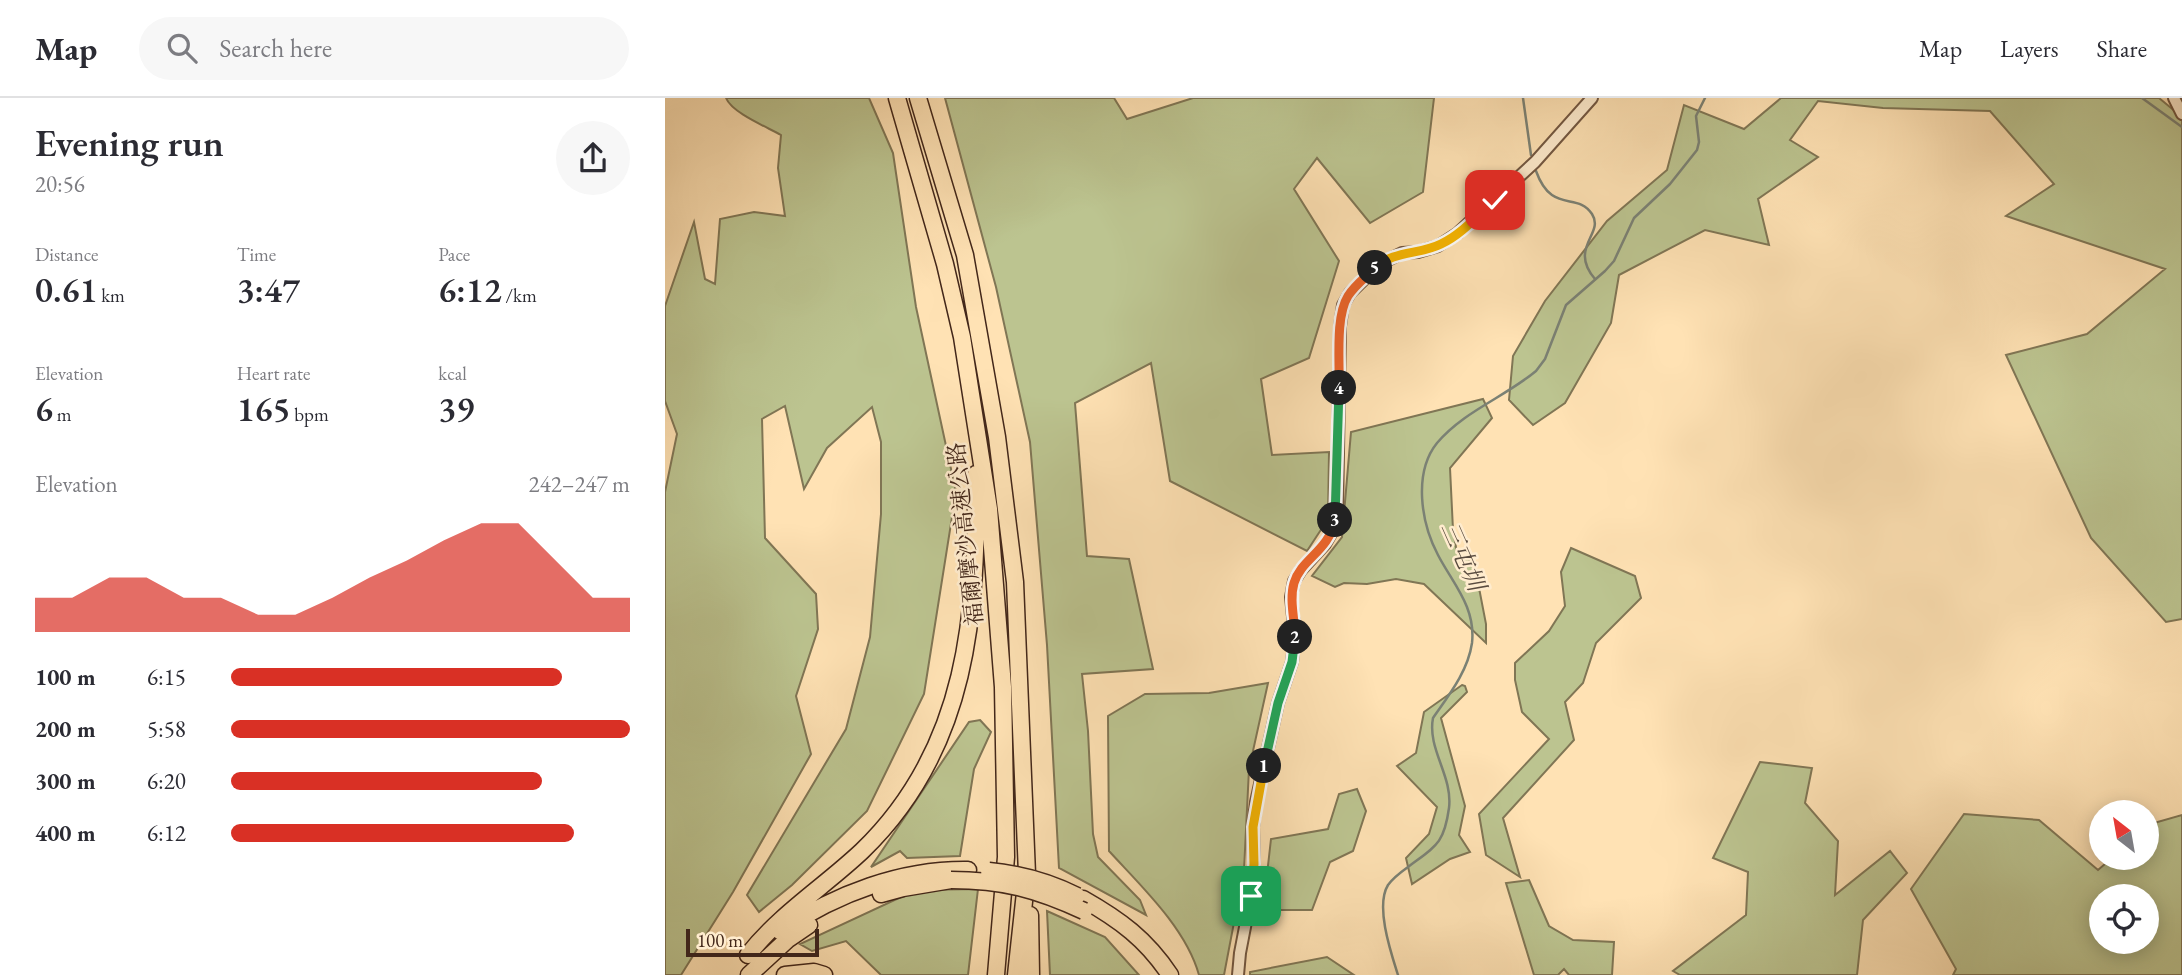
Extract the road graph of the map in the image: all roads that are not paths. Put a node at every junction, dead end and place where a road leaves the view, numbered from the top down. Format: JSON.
{"nodes":[{"id":1,"x":897,"y":98,"type":"edge"},
{"id":2,"x":918,"y":98,"type":"edge"},
{"id":3,"x":1592,"y":98,"type":"edge"},
{"id":4,"x":2174,"y":98,"type":"edge"},
{"id":5,"x":2182,"y":114,"type":"edge"},
{"id":6,"x":975,"y":415,"type":"junction"},
{"id":7,"x":1027,"y":874,"type":"junction"},
{"id":8,"x":1083,"y":905,"type":"junction"},
{"id":9,"x":749,"y":975,"type":"edge"},
{"id":10,"x":785,"y":975,"type":"edge"},
{"id":11,"x":824,"y":975,"type":"edge"},
{"id":12,"x":996,"y":975,"type":"edge"},
{"id":13,"x":1016,"y":975,"type":"edge"},
{"id":14,"x":1031,"y":975,"type":"edge"},
{"id":15,"x":1158,"y":975,"type":"edge"},
{"id":16,"x":1170,"y":975,"type":"edge"},
{"id":17,"x":1238,"y":975,"type":"edge"}],
"edges":[{"from":1,"to":6,"type":"highway","name":"福爾摩沙高速公路"},
{"from":2,"to":7,"type":"highway","name":"福爾摩沙高速公路"},
{"from":3,"to":17,"type":"street"},
{"from":4,"to":5,"type":"street"},
{"from":6,"to":8,"type":"highway","bridge":true},
{"from":6,"to":12,"type":"highway","name":"福爾摩沙高速公路"},
{"from":7,"to":13,"type":"highway","name":"福爾摩沙高速公路"},
{"from":7,"to":14,"type":"highway"},
{"from":8,"to":9,"type":"highway","bridge":true},
{"from":8,"to":15,"type":"highway"},
{"from":8,"to":16,"type":"highway"},
{"from":10,"to":11,"type":"highway"}]}
